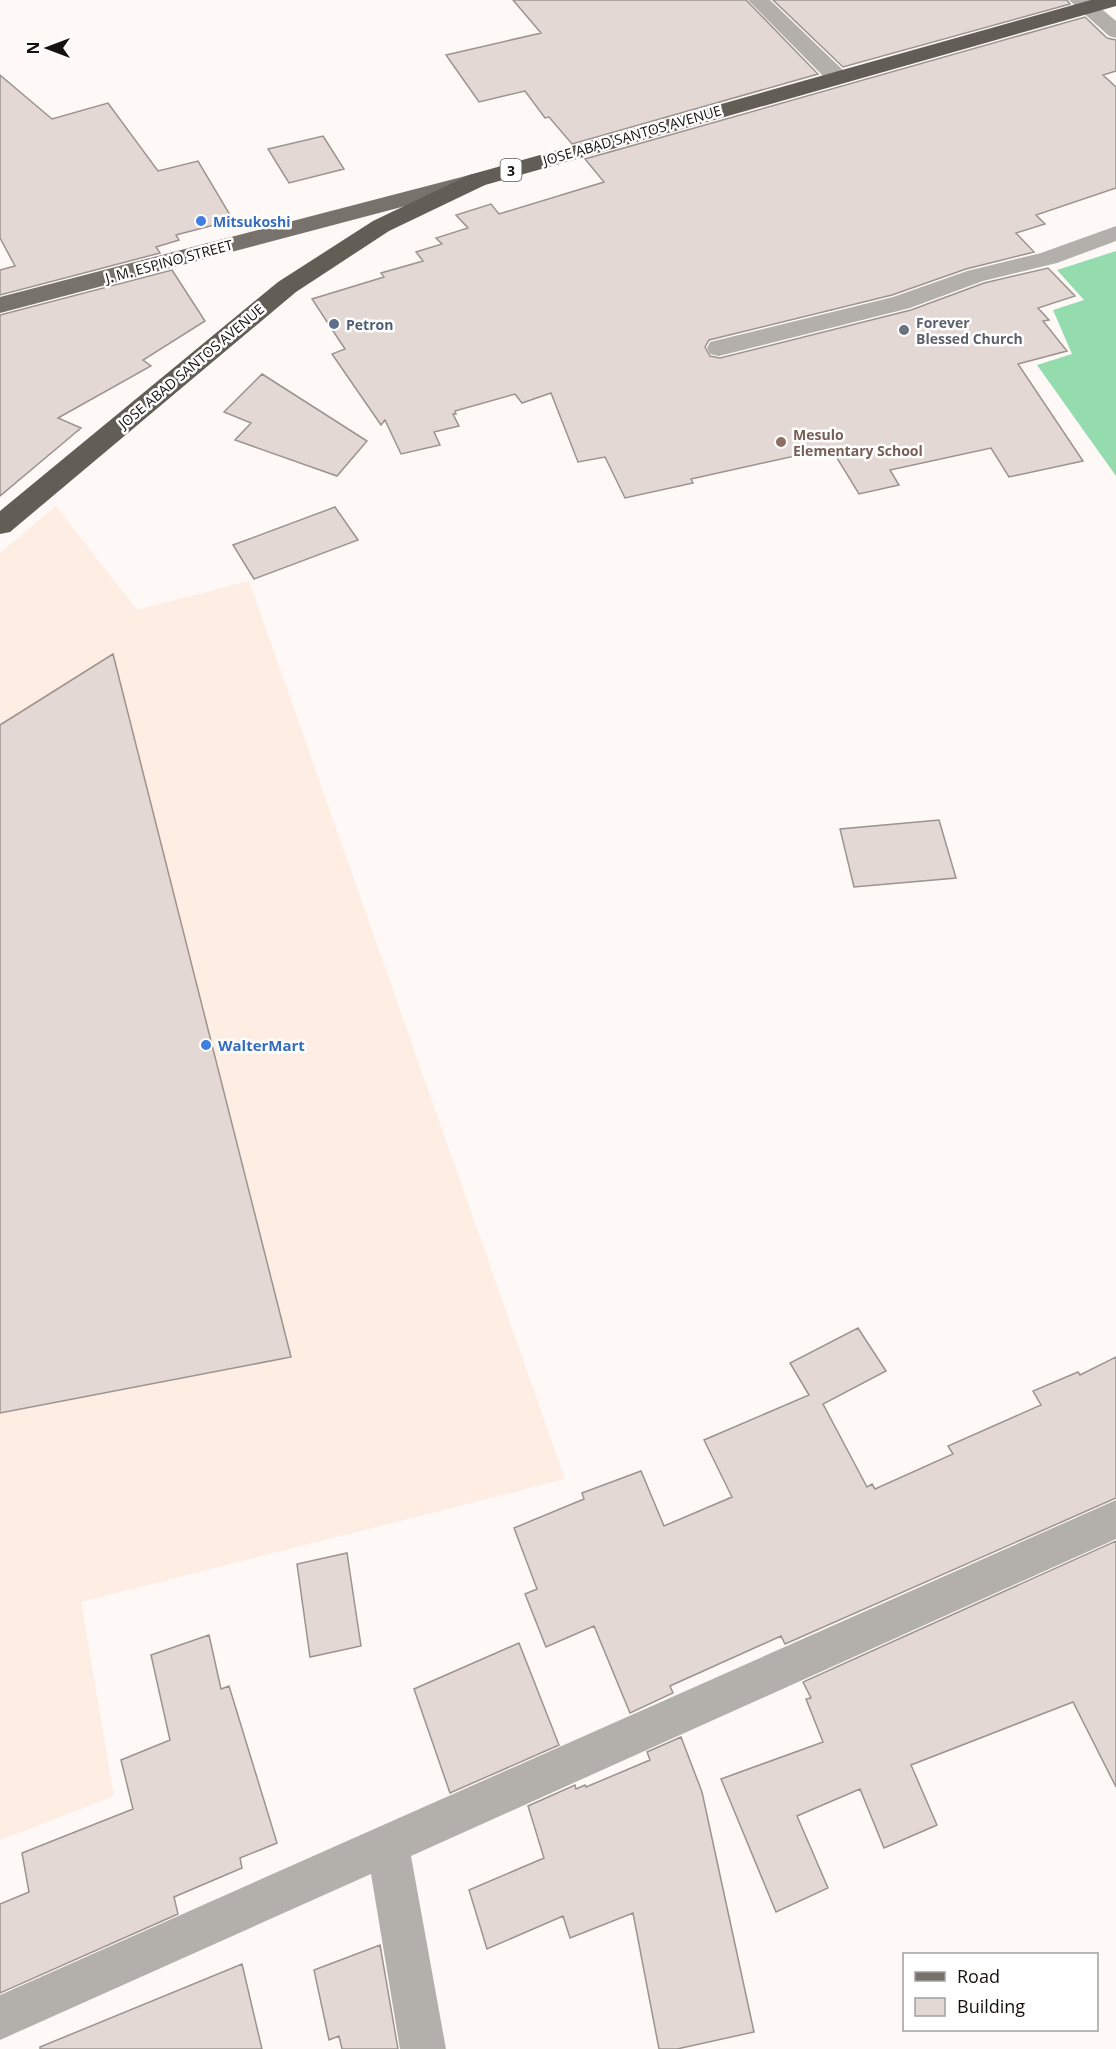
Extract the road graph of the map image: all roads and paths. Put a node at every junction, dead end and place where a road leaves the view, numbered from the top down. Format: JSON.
{"nodes":[{"id":1,"x":758,"y":0,"type":"edge"},
{"id":2,"x":1114,"y":0,"type":"edge"},
{"id":3,"x":1084,"y":4,"type":"edge"},
{"id":4,"x":1116,"y":32,"type":"edge"},
{"id":5,"x":837,"y":77,"type":"junction"},
{"id":6,"x":477,"y":180,"type":"junction"},
{"id":7,"x":1116,"y":233,"type":"edge"},
{"id":8,"x":0,"y":305,"type":"edge"},
{"id":9,"x":719,"y":348,"type":"dead end"},
{"id":10,"x":0,"y":525,"type":"edge"},
{"id":11,"x":1116,"y":1519,"type":"edge"},
{"id":12,"x":388,"y":1846,"type":"junction"},
{"id":13,"x":0,"y":2018,"type":"edge"},
{"id":14,"x":423,"y":2049,"type":"edge"}],
"edges":[{"from":1,"to":5,"type":"street"},
{"from":2,"to":3,"type":"highway","name":"JOSE ABAD SANTOS AVENUE","number":"3"},
{"from":3,"to":4,"type":"street"},
{"from":3,"to":5,"type":"highway","name":"JOSE ABAD SANTOS AVENUE","number":"3"},
{"from":5,"to":6,"type":"highway","name":"JOSE ABAD SANTOS AVENUE","number":"3"},
{"from":6,"to":8,"type":"main road","name":"J. M. ESPINO STREET"},
{"from":6,"to":10,"type":"highway","name":"JOSE ABAD SANTOS AVENUE","number":"3"},
{"from":7,"to":9,"type":"street"},
{"from":11,"to":12,"type":"street"},
{"from":12,"to":13,"type":"street"},
{"from":12,"to":14,"type":"street"}]}
